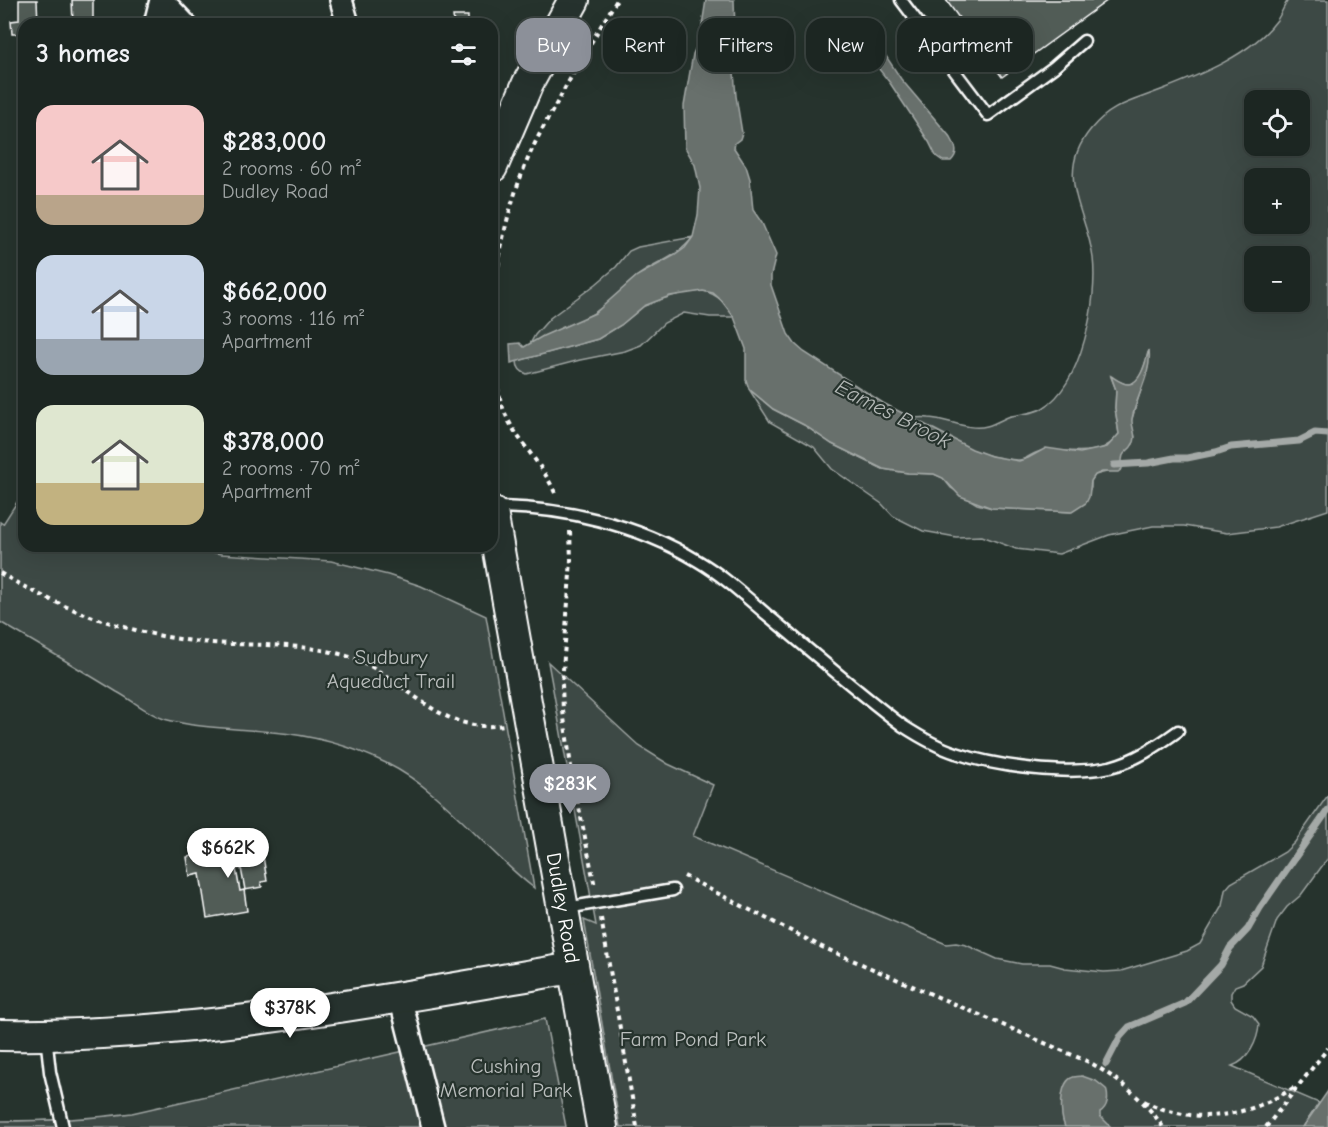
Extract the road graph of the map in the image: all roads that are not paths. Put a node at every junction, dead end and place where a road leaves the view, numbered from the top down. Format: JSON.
{"nodes":[{"id":1,"x":161,"y":0,"type":"edge"},
{"id":2,"x":341,"y":0,"type":"edge"},
{"id":3,"x":574,"y":0,"type":"edge"},
{"id":4,"x":901,"y":0,"type":"edge"},
{"id":5,"x":156,"y":18,"type":"edge"},
{"id":6,"x":179,"y":18,"type":"edge"},
{"id":7,"x":346,"y":18,"type":"edge"},
{"id":8,"x":1084,"y":41,"type":"dead end"},
{"id":9,"x":498,"y":152,"type":"edge"},
{"id":10,"x":498,"y":507,"type":"edge"},
{"id":11,"x":498,"y":546,"type":"edge"},
{"id":12,"x":1178,"y":731,"type":"dead end"},
{"id":13,"x":674,"y":890,"type":"dead end"},
{"id":14,"x":563,"y":909,"type":"junction"},
{"id":15,"x":573,"y":968,"type":"junction"},
{"id":16,"x":400,"y":997,"type":"junction"},
{"id":17,"x":0,"y":1035,"type":"edge"},
{"id":18,"x":46,"y":1036,"type":"junction"},
{"id":19,"x":63,"y":1127,"type":"edge"},
{"id":20,"x":433,"y":1127,"type":"edge"},
{"id":21,"x":602,"y":1127,"type":"edge"}],
"edges":[{"from":1,"to":5,"type":"street"},
{"from":1,"to":6,"type":"street"},
{"from":2,"to":7,"type":"street"},
{"from":3,"to":9,"type":"street"},
{"from":4,"to":8,"type":"lane"},
{"from":10,"to":12,"type":"lane"},
{"from":11,"to":14,"type":"street","name":"Dudley Road"},
{"from":13,"to":14,"type":"lane"},
{"from":14,"to":15,"type":"street","name":"Dudley Road"},
{"from":15,"to":16,"type":"street"},
{"from":15,"to":21,"type":"street","name":"Dudley Road"},
{"from":16,"to":18,"type":"street"},
{"from":16,"to":20,"type":"street"},
{"from":17,"to":18,"type":"street"},
{"from":18,"to":19,"type":"lane"}]}
